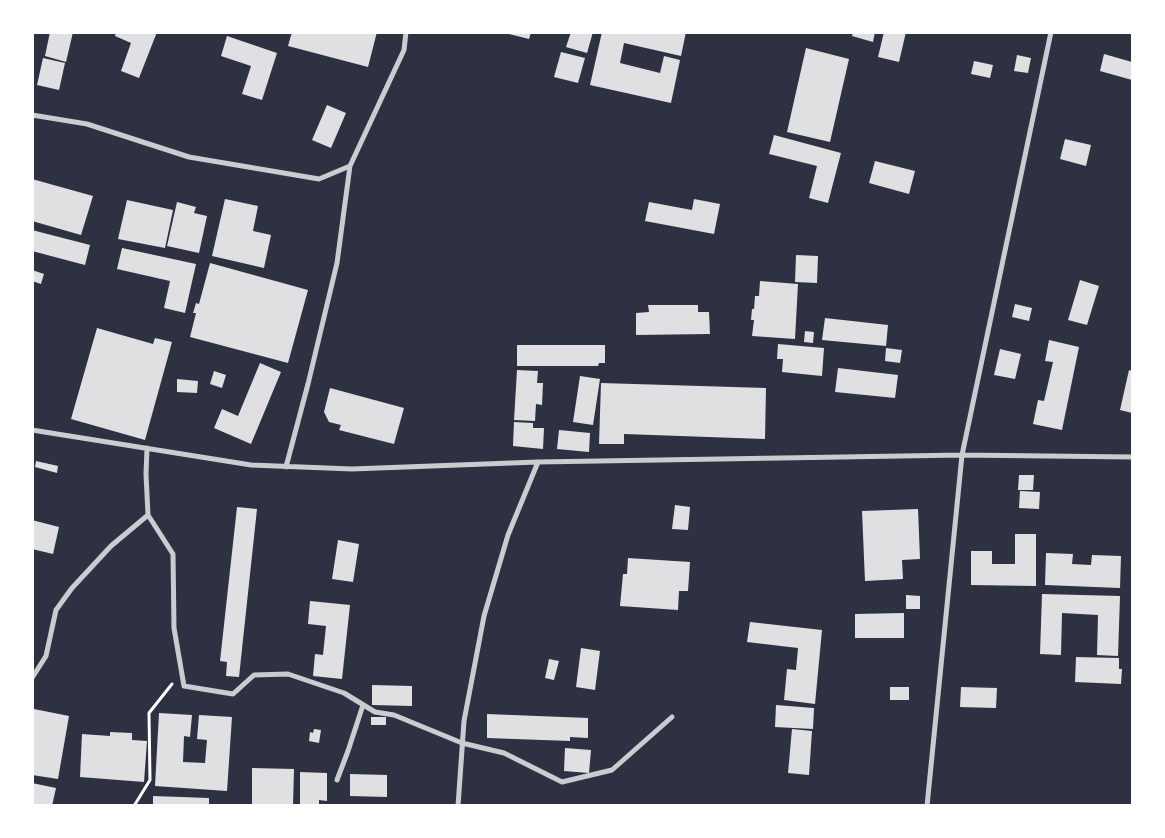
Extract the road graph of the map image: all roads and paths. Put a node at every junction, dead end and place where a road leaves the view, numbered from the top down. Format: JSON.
{"nodes":[{"id":1,"x":406,"y":32,"type":"edge"},
{"id":2,"x":1051,"y":32,"type":"edge"},
{"id":3,"x":32,"y":115,"type":"edge"},
{"id":4,"x":350,"y":166,"type":"junction"},
{"id":5,"x":32,"y":430,"type":"edge"},
{"id":6,"x":147,"y":448,"type":"junction"},
{"id":7,"x":962,"y":455,"type":"junction"},
{"id":8,"x":1132,"y":457,"type":"edge"},
{"id":9,"x":538,"y":462,"type":"junction"},
{"id":10,"x":286,"y":467,"type":"junction"},
{"id":11,"x":148,"y":515,"type":"junction"},
{"id":12,"x":182,"y":673,"type":"junction"},
{"id":13,"x":32,"y":678,"type":"edge"},
{"id":14,"x":363,"y":704,"type":"junction"},
{"id":15,"x":672,"y":717,"type":"dead end"},
{"id":16,"x":462,"y":743,"type":"junction"},
{"id":17,"x":337,"y":780,"type":"dead end"},
{"id":18,"x":134,"y":806,"type":"edge"},
{"id":19,"x":458,"y":806,"type":"edge"},
{"id":20,"x":927,"y":806,"type":"edge"}],
"edges":[{"from":1,"to":4,"type":"street"},
{"from":2,"to":7,"type":"street"},
{"from":3,"to":4,"type":"street"},
{"from":4,"to":10,"type":"street"},
{"from":5,"to":6,"type":"street"},
{"from":6,"to":10,"type":"street"},
{"from":6,"to":11,"type":"street"},
{"from":7,"to":8,"type":"street"},
{"from":7,"to":9,"type":"street"},
{"from":7,"to":20,"type":"street"},
{"from":9,"to":10,"type":"street"},
{"from":9,"to":16,"type":"street"},
{"from":11,"to":12,"type":"street"},
{"from":11,"to":13,"type":"street"},
{"from":12,"to":14,"type":"street"},
{"from":12,"to":18,"type":"path"},
{"from":14,"to":16,"type":"street"},
{"from":14,"to":17,"type":"street"},
{"from":15,"to":16,"type":"street"},
{"from":16,"to":19,"type":"street"}]}
